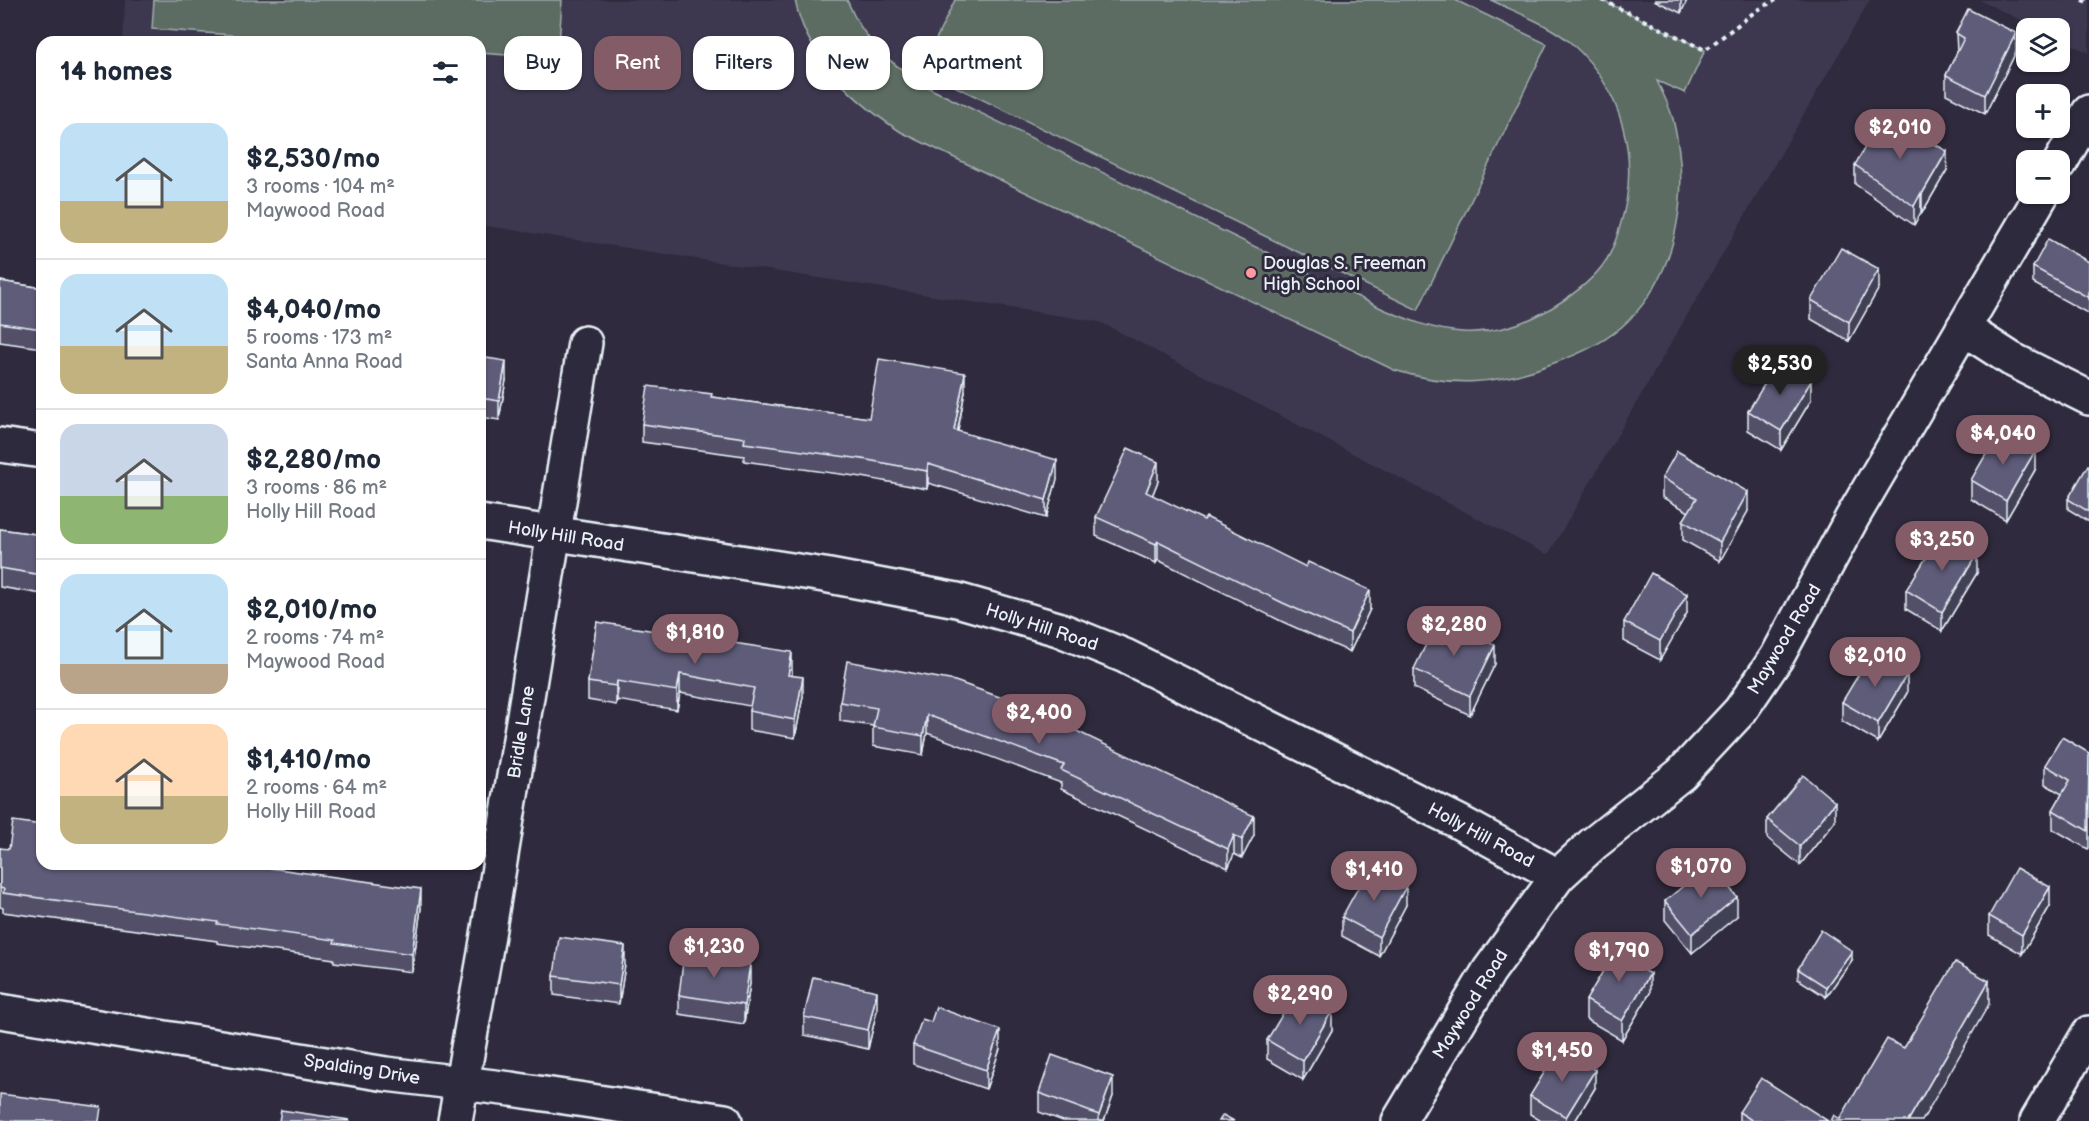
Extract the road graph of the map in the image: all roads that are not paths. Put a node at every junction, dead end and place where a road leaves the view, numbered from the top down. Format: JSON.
{"nodes":[{"id":1,"x":2089,"y":112,"type":"edge"},
{"id":2,"x":2067,"y":150,"type":"edge"},
{"id":3,"x":2036,"y":204,"type":"edge"},
{"id":4,"x":1963,"y":328,"type":"junction"},
{"id":5,"x":585,"y":343,"type":"dead end"},
{"id":6,"x":2089,"y":398,"type":"edge"},
{"id":7,"x":0,"y":445,"type":"edge"},
{"id":8,"x":36,"y":450,"type":"edge"},
{"id":9,"x":486,"y":523,"type":"edge"},
{"id":10,"x":553,"y":534,"type":"junction"},
{"id":11,"x":1558,"y":876,"type":"junction"},
{"id":12,"x":0,"y":1011,"type":"edge"},
{"id":13,"x":2089,"y":1033,"type":"edge"},
{"id":14,"x":462,"y":1083,"type":"junction"},
{"id":15,"x":455,"y":1121,"type":"edge"},
{"id":16,"x":724,"y":1121,"type":"edge"},
{"id":17,"x":1398,"y":1121,"type":"edge"},
{"id":18,"x":2037,"y":1121,"type":"edge"}],
"edges":[{"from":1,"to":2,"type":"street"},
{"from":3,"to":4,"type":"street","name":"Maywood Road"},
{"from":4,"to":6,"type":"street"},
{"from":4,"to":11,"type":"street","name":"Maywood Road"},
{"from":5,"to":10,"type":"street","name":"Bridle Lane"},
{"from":7,"to":8,"type":"street"},
{"from":9,"to":10,"type":"street","name":"Holly Hill Road"},
{"from":10,"to":11,"type":"street","name":"Holly Hill Road"},
{"from":10,"to":14,"type":"street","name":"Bridle Lane"},
{"from":11,"to":17,"type":"street","name":"Maywood Road"},
{"from":12,"to":14,"type":"street","name":"Spalding Drive"},
{"from":13,"to":18,"type":"street"},
{"from":14,"to":15,"type":"street","name":"Bridle Lane"},
{"from":14,"to":16,"type":"street","name":"Spalding Drive"}]}
